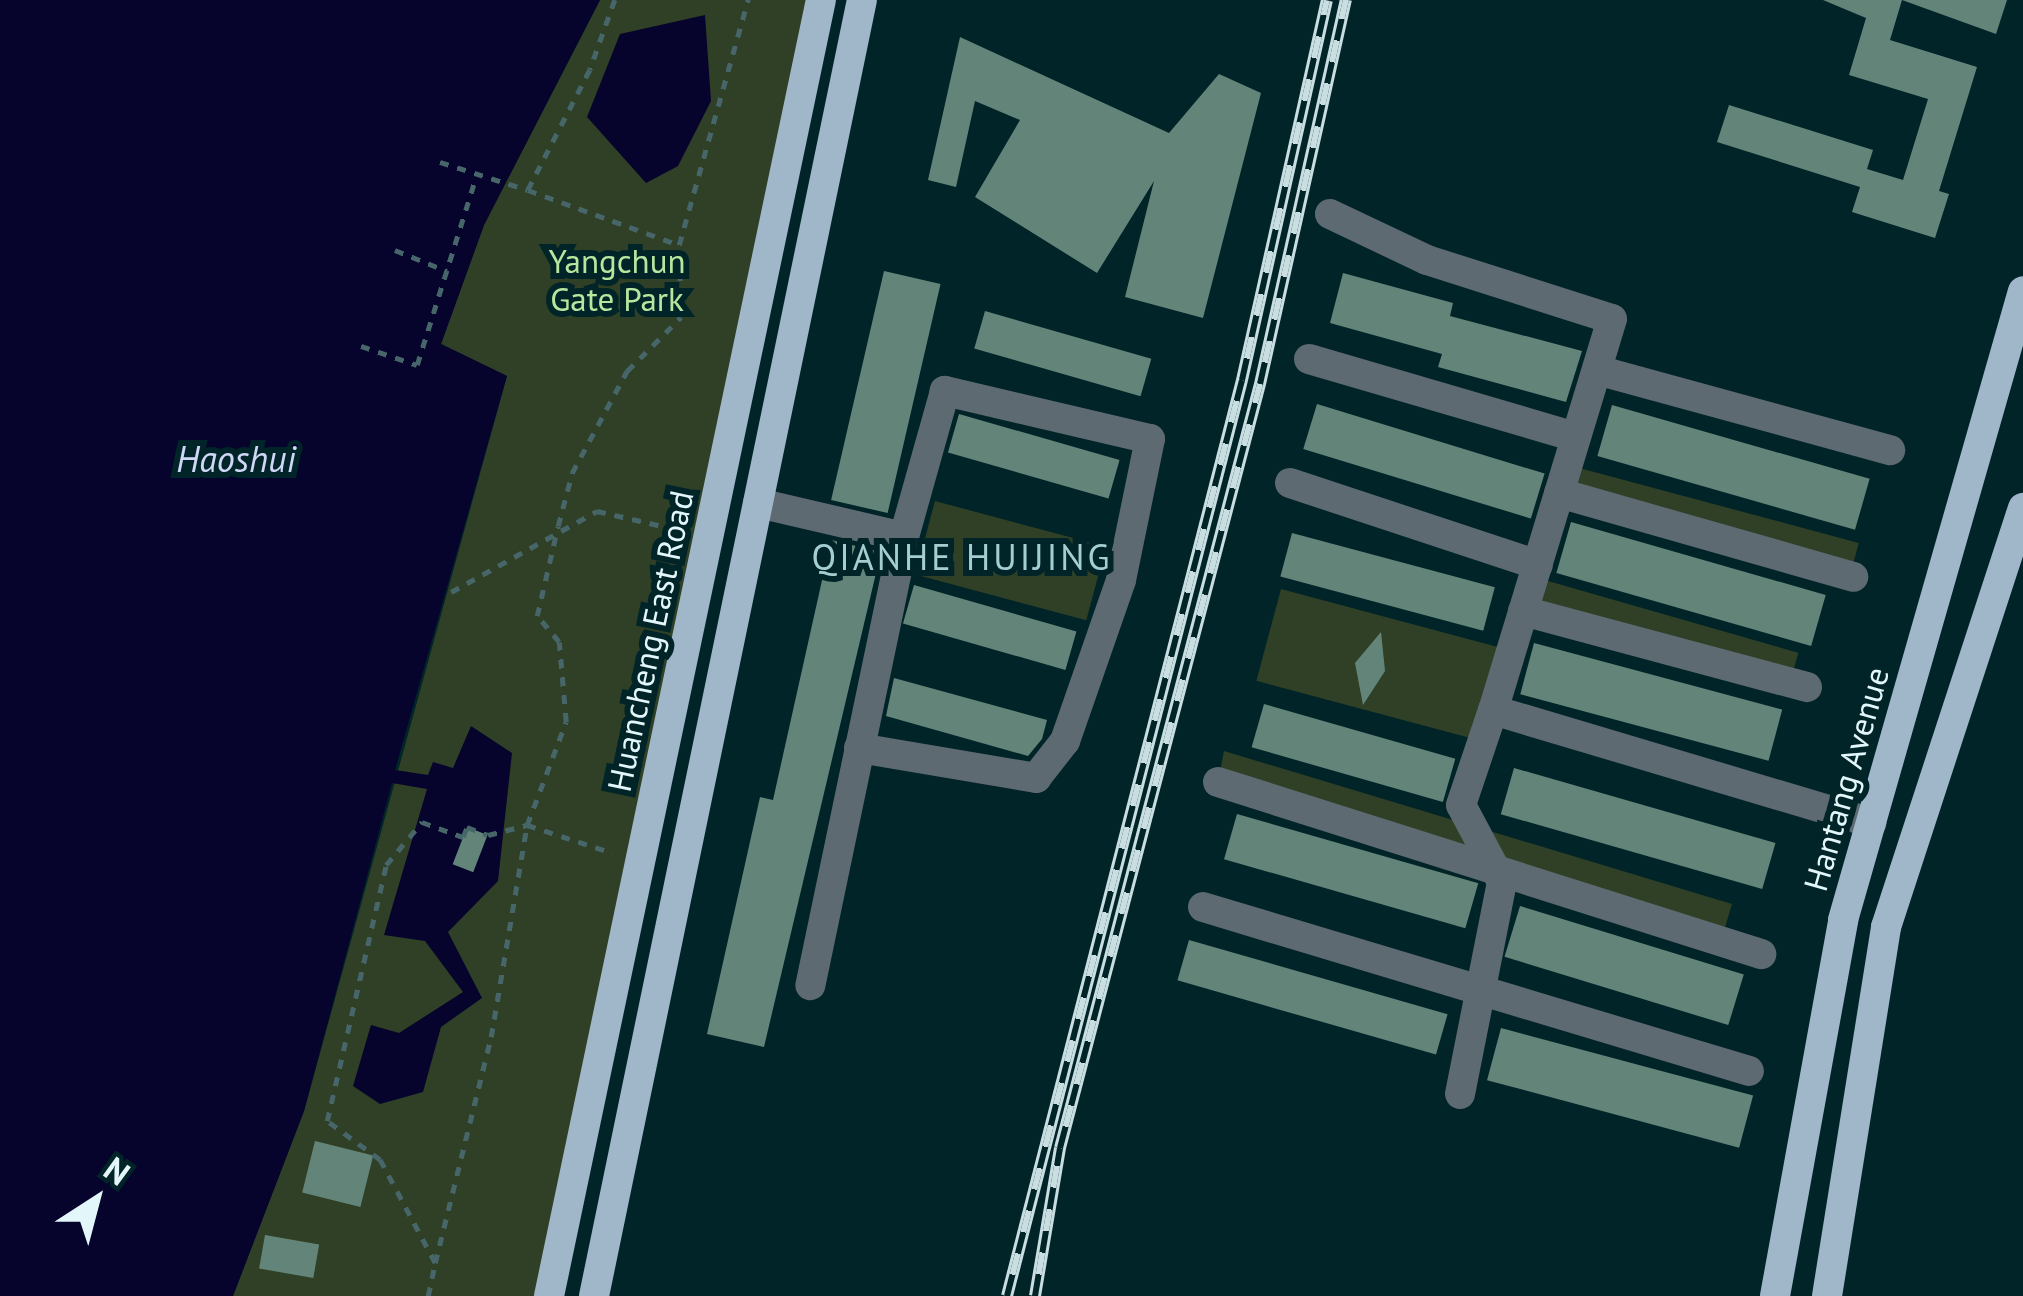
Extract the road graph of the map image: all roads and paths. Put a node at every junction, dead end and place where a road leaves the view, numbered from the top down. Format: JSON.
{"nodes":[{"id":1,"x":615,"y":0,"type":"edge"},
{"id":2,"x":748,"y":0,"type":"edge"},
{"id":3,"x":821,"y":0,"type":"edge"},
{"id":4,"x":862,"y":0,"type":"edge"},
{"id":5,"x":440,"y":162,"type":"dead end"},
{"id":6,"x":477,"y":174,"type":"junction"},
{"id":7,"x":528,"y":190,"type":"junction"},
{"id":8,"x":1330,"y":214,"type":"dead end"},
{"id":9,"x":679,"y":245,"type":"junction"},
{"id":10,"x":395,"y":250,"type":"dead end"},
{"id":11,"x":447,"y":271,"type":"junction"},
{"id":12,"x":2023,"y":291,"type":"edge"},
{"id":13,"x":361,"y":346,"type":"dead end"},
{"id":14,"x":1309,"y":359,"type":"dead end"},
{"id":15,"x":1597,"y":370,"type":"junction"},
{"id":16,"x":1576,"y":437,"type":"junction"},
{"id":17,"x":1890,"y":450,"type":"dead end"},
{"id":18,"x":1290,"y":483,"type":"dead end"},
{"id":19,"x":1559,"y":493,"type":"junction"},
{"id":20,"x":758,"y":503,"type":"junction"},
{"id":21,"x":2023,"y":508,"type":"edge"},
{"id":22,"x":555,"y":535,"type":"junction"},
{"id":23,"x":709,"y":536,"type":"junction"},
{"id":24,"x":904,"y":537,"type":"junction"},
{"id":25,"x":1538,"y":565,"type":"junction"},
{"id":26,"x":1853,"y":577,"type":"dead end"},
{"id":27,"x":451,"y":592,"type":"dead end"},
{"id":28,"x":1523,"y":611,"type":"junction"},
{"id":29,"x":1807,"y":687,"type":"dead end"},
{"id":30,"x":1493,"y":710,"type":"junction"},
{"id":31,"x":859,"y":748,"type":"junction"},
{"id":32,"x":1218,"y":782,"type":"dead end"},
{"id":33,"x":1870,"y":823,"type":"junction"},
{"id":34,"x":527,"y":825,"type":"junction"},
{"id":35,"x":640,"y":862,"type":"junction"},
{"id":36,"x":1494,"y":866,"type":"junction"},
{"id":37,"x":1203,"y":907,"type":"dead end"},
{"id":38,"x":1762,"y":954,"type":"dead end"},
{"id":39,"x":810,"y":986,"type":"dead end"},
{"id":40,"x":1481,"y":990,"type":"junction"},
{"id":41,"x":1749,"y":1071,"type":"dead end"},
{"id":42,"x":1460,"y":1094,"type":"dead end"},
{"id":43,"x":435,"y":1263,"type":"junction"},
{"id":44,"x":428,"y":1296,"type":"edge"},
{"id":45,"x":549,"y":1296,"type":"edge"},
{"id":46,"x":594,"y":1296,"type":"edge"},
{"id":47,"x":1775,"y":1296,"type":"edge"},
{"id":48,"x":1827,"y":1296,"type":"edge"}],
"edges":[{"from":1,"to":7,"type":"path"},
{"from":2,"to":9,"type":"path"},
{"from":3,"to":23,"type":"main road","name":"Huancheng East Road"},
{"from":4,"to":20,"type":"main road"},
{"from":5,"to":6,"type":"path"},
{"from":6,"to":7,"type":"path"},
{"from":6,"to":11,"type":"path"},
{"from":7,"to":9,"type":"path"},
{"from":8,"to":15,"type":"lane"},
{"from":9,"to":22,"type":"path"},
{"from":10,"to":11,"type":"path"},
{"from":11,"to":13,"type":"path"},
{"from":12,"to":33,"type":"main road","name":"Hantang Avenue"},
{"from":14,"to":16,"type":"lane"},
{"from":15,"to":16,"type":"lane"},
{"from":15,"to":17,"type":"lane"},
{"from":16,"to":19,"type":"lane"},
{"from":18,"to":25,"type":"lane"},
{"from":19,"to":25,"type":"lane"},
{"from":19,"to":26,"type":"lane"},
{"from":20,"to":24,"type":"lane"},
{"from":20,"to":46,"type":"main road"},
{"from":21,"to":48,"type":"main road"},
{"from":22,"to":23,"type":"path"},
{"from":22,"to":27,"type":"path"},
{"from":22,"to":34,"type":"path"},
{"from":23,"to":35,"type":"main road","name":"Huancheng East Road"},
{"from":24,"to":31,"type":"lane"},
{"from":24,"to":31,"type":"lane"},
{"from":25,"to":28,"type":"lane"},
{"from":28,"to":29,"type":"lane"},
{"from":28,"to":30,"type":"lane"},
{"from":30,"to":33,"type":"lane"},
{"from":30,"to":36,"type":"lane"},
{"from":31,"to":39,"type":"lane"},
{"from":32,"to":36,"type":"lane"},
{"from":33,"to":47,"type":"main road","name":"Hantang Avenue"},
{"from":34,"to":35,"type":"path"},
{"from":34,"to":43,"type":"path"},
{"from":34,"to":43,"type":"path"},
{"from":35,"to":45,"type":"main road","name":"Huancheng East Road"},
{"from":36,"to":38,"type":"lane"},
{"from":36,"to":40,"type":"lane"},
{"from":37,"to":40,"type":"lane"},
{"from":40,"to":41,"type":"lane"},
{"from":40,"to":42,"type":"lane"},
{"from":43,"to":44,"type":"path"}]}
